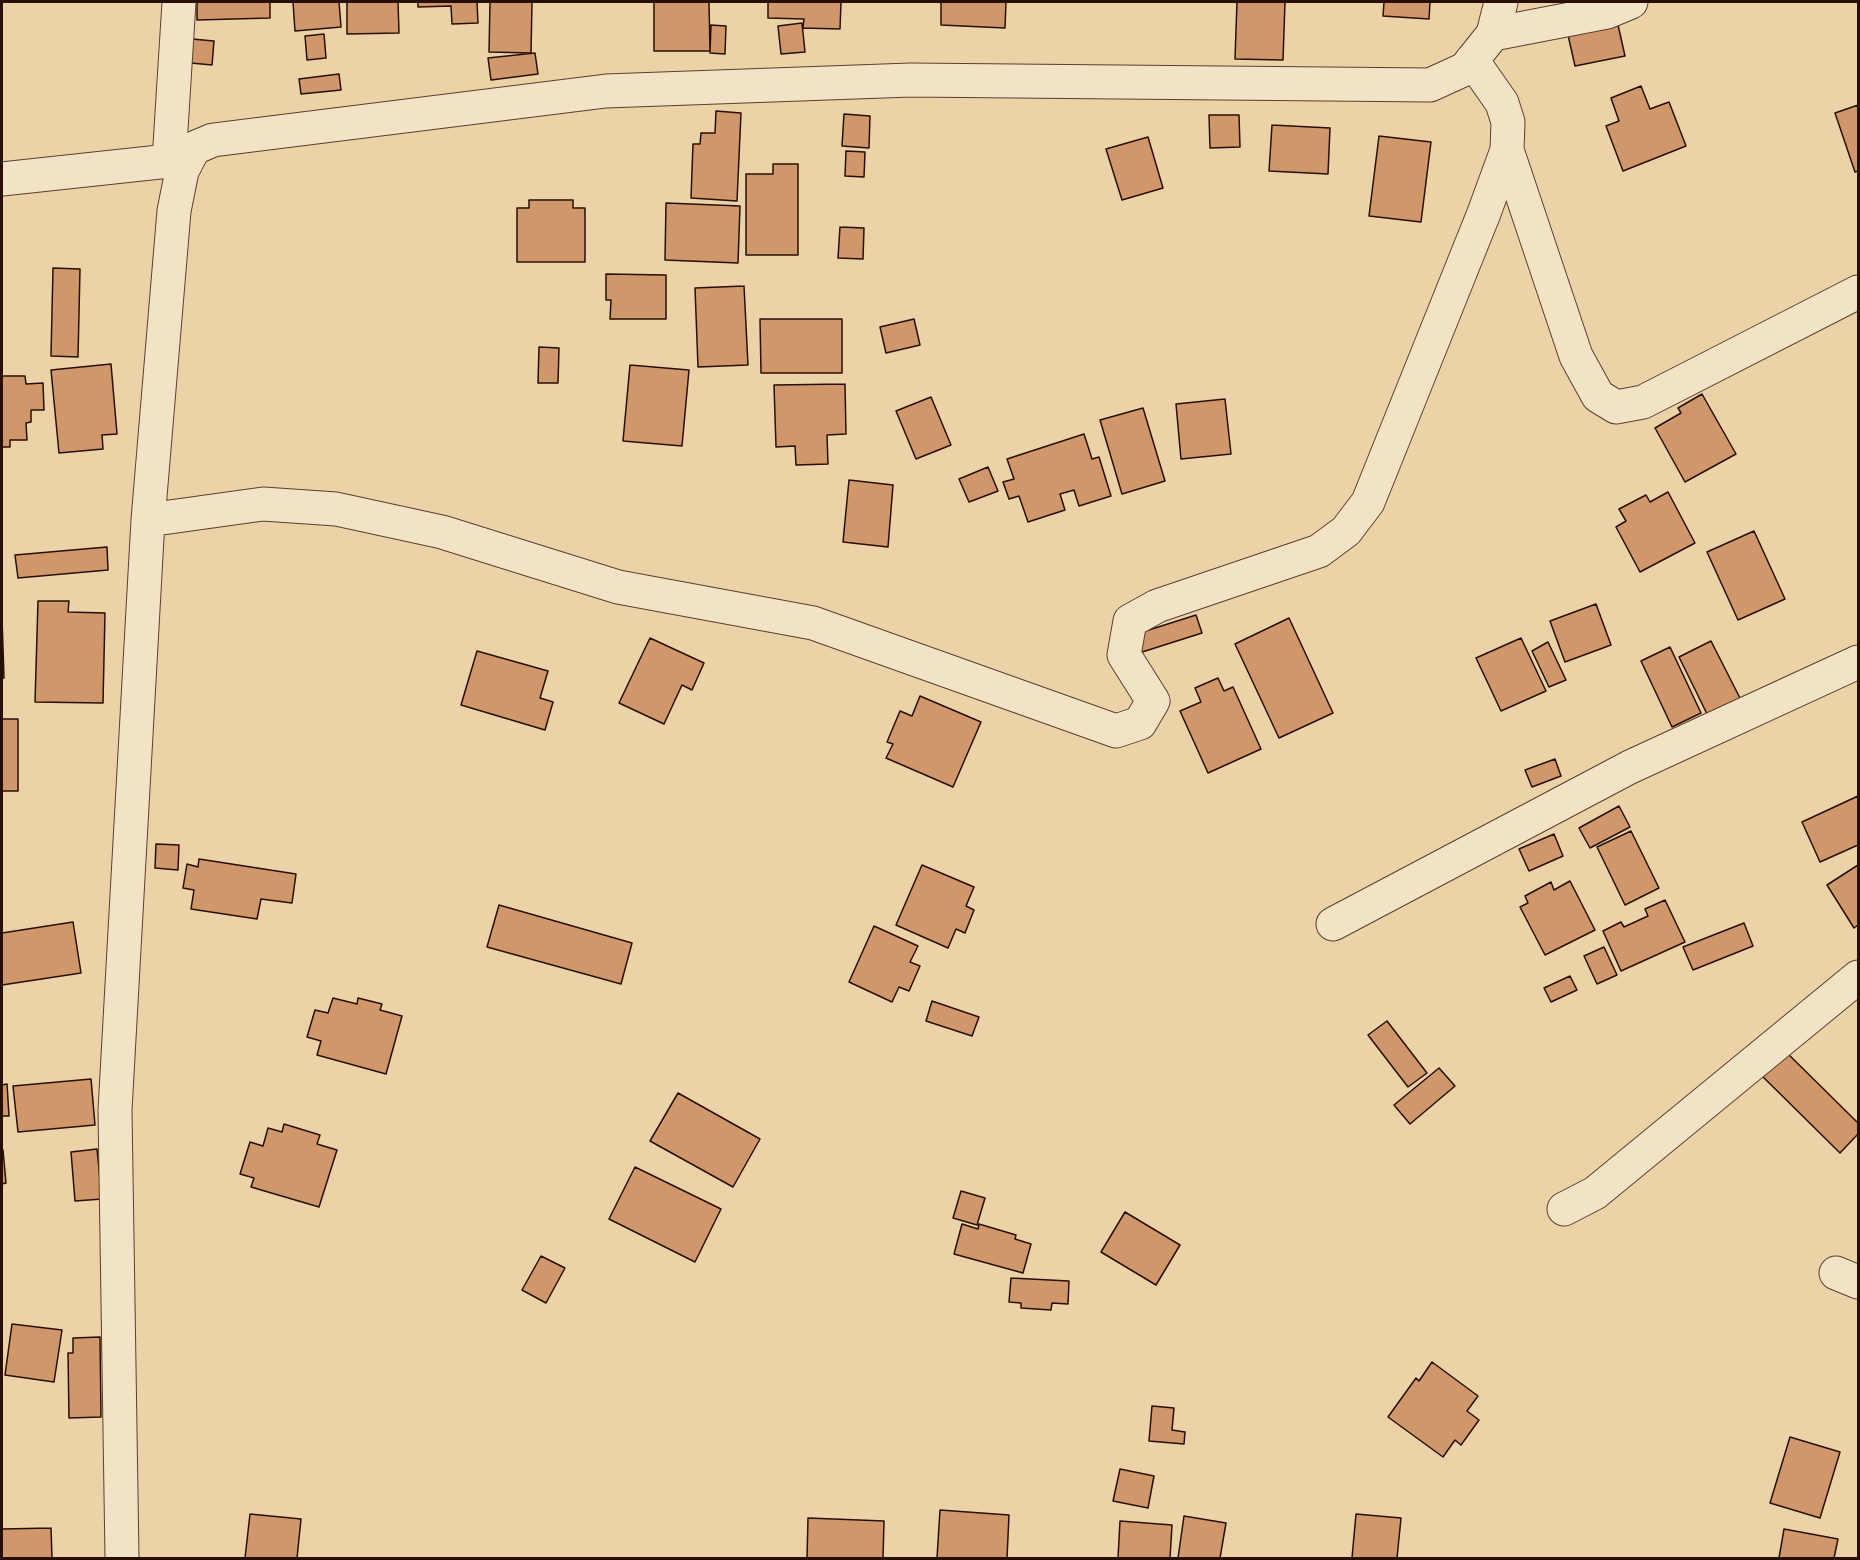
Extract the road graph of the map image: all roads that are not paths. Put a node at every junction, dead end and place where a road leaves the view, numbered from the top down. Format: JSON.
{"nodes":[{"id":1,"x":179,"y":2,"type":"edge"},
{"id":2,"x":1501,"y":2,"type":"edge"},
{"id":3,"x":1631,"y":2,"type":"edge"},
{"id":4,"x":1493,"y":34,"type":"junction"},
{"id":5,"x":1472,"y":60,"type":"junction"},
{"id":6,"x":1507,"y":150,"type":"junction"},
{"id":7,"x":176,"y":166,"type":"junction"},
{"id":8,"x":2,"y":179,"type":"edge"},
{"id":9,"x":1858,"y":292,"type":"edge"},
{"id":10,"x":148,"y":520,"type":"junction"},
{"id":11,"x":1858,"y":663,"type":"edge"},
{"id":12,"x":1333,"y":924,"type":"dead end"},
{"id":13,"x":1858,"y":977,"type":"edge"},
{"id":14,"x":1564,"y":1209,"type":"dead end"},
{"id":15,"x":122,"y":1558,"type":"edge"}],
"edges":[{"from":1,"to":7,"type":"street"},
{"from":2,"to":4,"type":"street"},
{"from":3,"to":4,"type":"street"},
{"from":4,"to":5,"type":"street"},
{"from":5,"to":6,"type":"street"},
{"from":5,"to":7,"type":"street"},
{"from":6,"to":9,"type":"street"},
{"from":6,"to":10,"type":"street"},
{"from":7,"to":8,"type":"street"},
{"from":7,"to":10,"type":"street"},
{"from":10,"to":15,"type":"street"},
{"from":11,"to":12,"type":"street"},
{"from":13,"to":14,"type":"street"}]}
